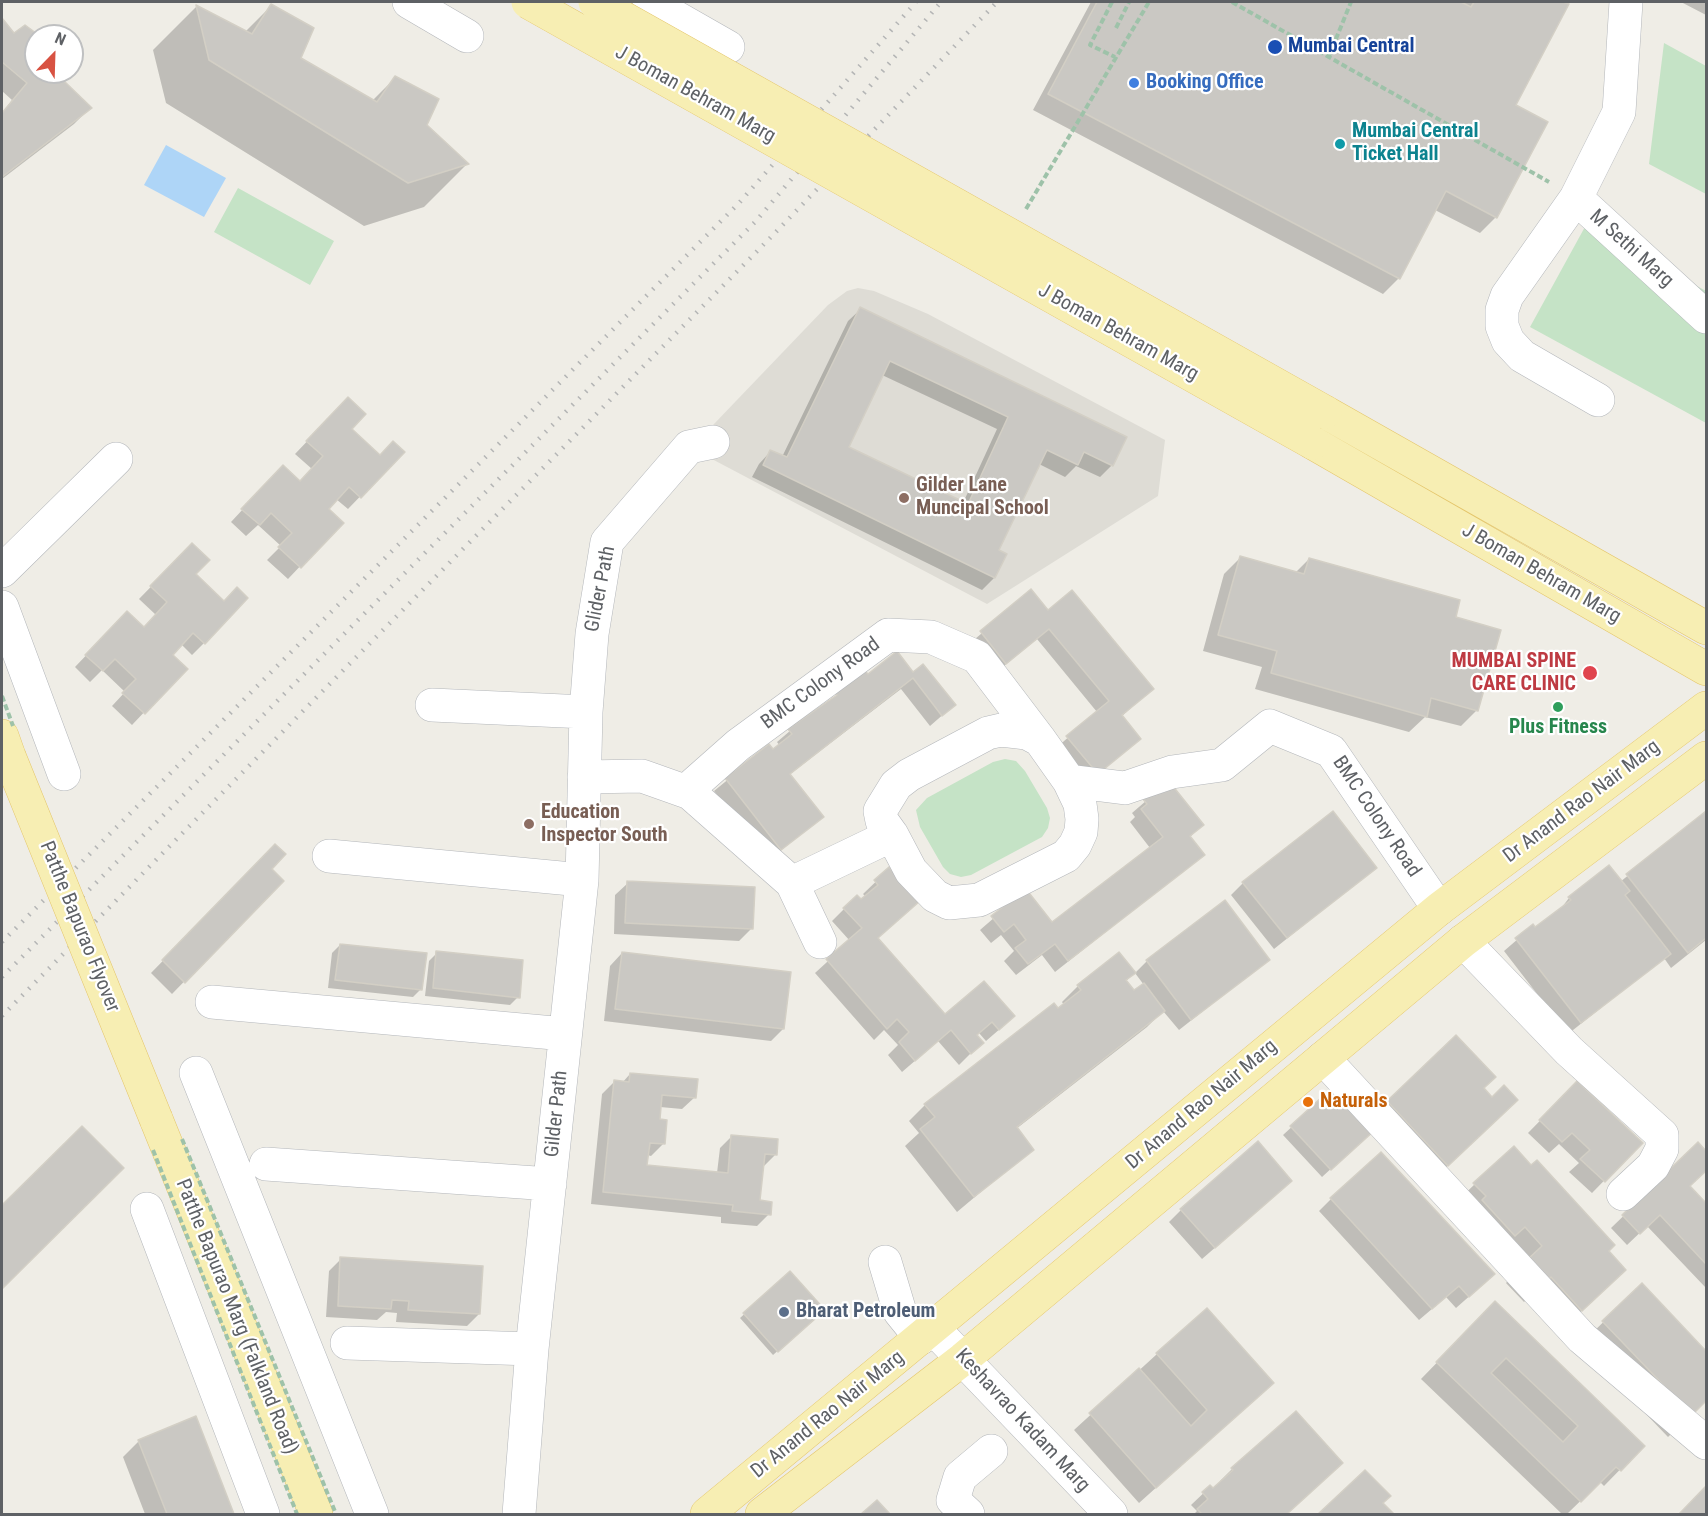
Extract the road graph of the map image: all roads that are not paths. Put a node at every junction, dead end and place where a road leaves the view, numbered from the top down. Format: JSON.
{"nodes":[{"id":1,"x":409,"y":2,"type":"edge"},
{"id":2,"x":528,"y":2,"type":"edge"},
{"id":3,"x":595,"y":2,"type":"edge"},
{"id":4,"x":649,"y":2,"type":"edge"},
{"id":5,"x":1626,"y":2,"type":"edge"},
{"id":6,"x":467,"y":36,"type":"dead end"},
{"id":7,"x":728,"y":47,"type":"dead end"},
{"id":8,"x":1575,"y":198,"type":"junction"},
{"id":9,"x":1707,"y":317,"type":"edge"},
{"id":10,"x":1598,"y":400,"type":"dead end"},
{"id":11,"x":713,"y":442,"type":"dead end"},
{"id":12,"x":116,"y":459,"type":"dead end"},
{"id":13,"x":2,"y":571,"type":"edge"},
{"id":14,"x":2,"y":607,"type":"edge"},
{"id":15,"x":1707,"y":628,"type":"edge"},
{"id":16,"x":1707,"y":669,"type":"edge"},
{"id":17,"x":432,"y":705,"type":"dead end"},
{"id":18,"x":1707,"y":708,"type":"edge"},
{"id":19,"x":586,"y":712,"type":"junction"},
{"id":20,"x":1040,"y":740,"type":"junction"},
{"id":21,"x":5,"y":746,"type":"edge"},
{"id":22,"x":1707,"y":758,"type":"edge"},
{"id":23,"x":64,"y":774,"type":"dead end"},
{"id":24,"x":584,"y":777,"type":"junction"},
{"id":25,"x":1069,"y":782,"type":"junction"},
{"id":26,"x":686,"y":791,"type":"junction"},
{"id":27,"x":892,"y":835,"type":"junction"},
{"id":28,"x":329,"y":856,"type":"dead end"},
{"id":29,"x":582,"y":880,"type":"junction"},
{"id":30,"x":792,"y":884,"type":"junction"},
{"id":31,"x":1438,"y":909,"type":"junction"},
{"id":32,"x":1463,"y":941,"type":"junction"},
{"id":33,"x":820,"y":942,"type":"dead end"},
{"id":34,"x":212,"y":1002,"type":"dead end"},
{"id":35,"x":566,"y":1034,"type":"junction"},
{"id":36,"x":1323,"y":1058,"type":"junction"},
{"id":37,"x":196,"y":1073,"type":"dead end"},
{"id":38,"x":156,"y":1119,"type":"joint"},
{"id":39,"x":266,"y":1164,"type":"dead end"},
{"id":40,"x":550,"y":1184,"type":"junction"},
{"id":41,"x":1623,"y":1194,"type":"dead end"},
{"id":42,"x":147,"y":1209,"type":"dead end"},
{"id":43,"x":885,"y":1262,"type":"dead end"},
{"id":44,"x":927,"y":1333,"type":"junction"},
{"id":45,"x":347,"y":1343,"type":"dead end"},
{"id":46,"x":532,"y":1349,"type":"junction"},
{"id":47,"x":963,"y":1359,"type":"junction"},
{"id":48,"x":1707,"y":1443,"type":"edge"},
{"id":49,"x":991,"y":1451,"type":"dead end"},
{"id":50,"x":263,"y":1515,"type":"edge"},
{"id":51,"x":316,"y":1515,"type":"edge"},
{"id":52,"x":372,"y":1515,"type":"edge"},
{"id":53,"x":519,"y":1515,"type":"edge"},
{"id":54,"x":707,"y":1515,"type":"edge"},
{"id":55,"x":762,"y":1515,"type":"edge"},
{"id":56,"x":968,"y":1515,"type":"edge"},
{"id":57,"x":1111,"y":1515,"type":"edge"}],
"edges":[{"from":1,"to":6,"type":"street"},
{"from":2,"to":16,"type":"main road","name":"J Boman Behram Marg","bridge":true},
{"from":3,"to":15,"type":"main road","name":"J Boman Behram Marg","bridge":true},
{"from":4,"to":7,"type":"street"},
{"from":5,"to":8,"type":"street","name":"M Sethi Marg"},
{"from":8,"to":9,"type":"street","name":"M Sethi Marg"},
{"from":8,"to":10,"type":"street"},
{"from":11,"to":19,"type":"street","name":"Glider Path"},
{"from":12,"to":13,"type":"street"},
{"from":14,"to":23,"type":"street"},
{"from":17,"to":19,"type":"street"},
{"from":18,"to":31,"type":"main road","name":"Dr Anand Rao Nair Marg"},
{"from":19,"to":24,"type":"street","name":"Gilder Path"},
{"from":20,"to":25,"type":"street","name":"BMC Colony Road"},
{"from":20,"to":26,"type":"street","name":"BMC Colony Road"},
{"from":20,"to":27,"type":"street","name":"BMC Colony Road"},
{"from":21,"to":38,"type":"main road","name":"Patthe Bapurao Flyover","bridge":true},
{"from":22,"to":32,"type":"main road","name":"Dr Anand Rao Nair Marg"},
{"from":24,"to":26,"type":"street"},
{"from":24,"to":29,"type":"street","name":"Gilder Path"},
{"from":25,"to":27,"type":"street","name":"BMC Colony Road"},
{"from":25,"to":31,"type":"street","name":"BMC Colony Road"},
{"from":26,"to":30,"type":"street"},
{"from":27,"to":30,"type":"street"},
{"from":28,"to":29,"type":"street"},
{"from":29,"to":35,"type":"street","name":"Gilder Path"},
{"from":30,"to":33,"type":"street"},
{"from":31,"to":44,"type":"main road","name":"Dr Anand Rao Nair Marg"},
{"from":32,"to":36,"type":"main road","name":"Dr Anand Rao Nair Marg"},
{"from":32,"to":41,"type":"street"},
{"from":34,"to":35,"type":"street"},
{"from":35,"to":40,"type":"street","name":"Gilder Path"},
{"from":36,"to":47,"type":"main road","name":"Dr Anand Rao Nair Marg"},
{"from":36,"to":48,"type":"street"},
{"from":37,"to":52,"type":"street"},
{"from":38,"to":51,"type":"main road","name":"Patthe Bapurao Marg (Falkland Road)"},
{"from":39,"to":40,"type":"street"},
{"from":40,"to":46,"type":"street","name":"Gilder Path"},
{"from":42,"to":50,"type":"street"},
{"from":43,"to":44,"type":"street","name":"Keshavrao Kadam Marg"},
{"from":44,"to":47,"type":"street","name":"Keshavrao Kadam Marg"},
{"from":44,"to":54,"type":"main road","name":"Dr Anand Rao Nair Marg"},
{"from":45,"to":46,"type":"street"},
{"from":46,"to":53,"type":"street","name":"Gilder Path"},
{"from":47,"to":55,"type":"main road","name":"Dr Anand Rao Nair Marg"},
{"from":47,"to":57,"type":"street","name":"Keshavrao Kadam Marg"},
{"from":49,"to":56,"type":"street"}]}
